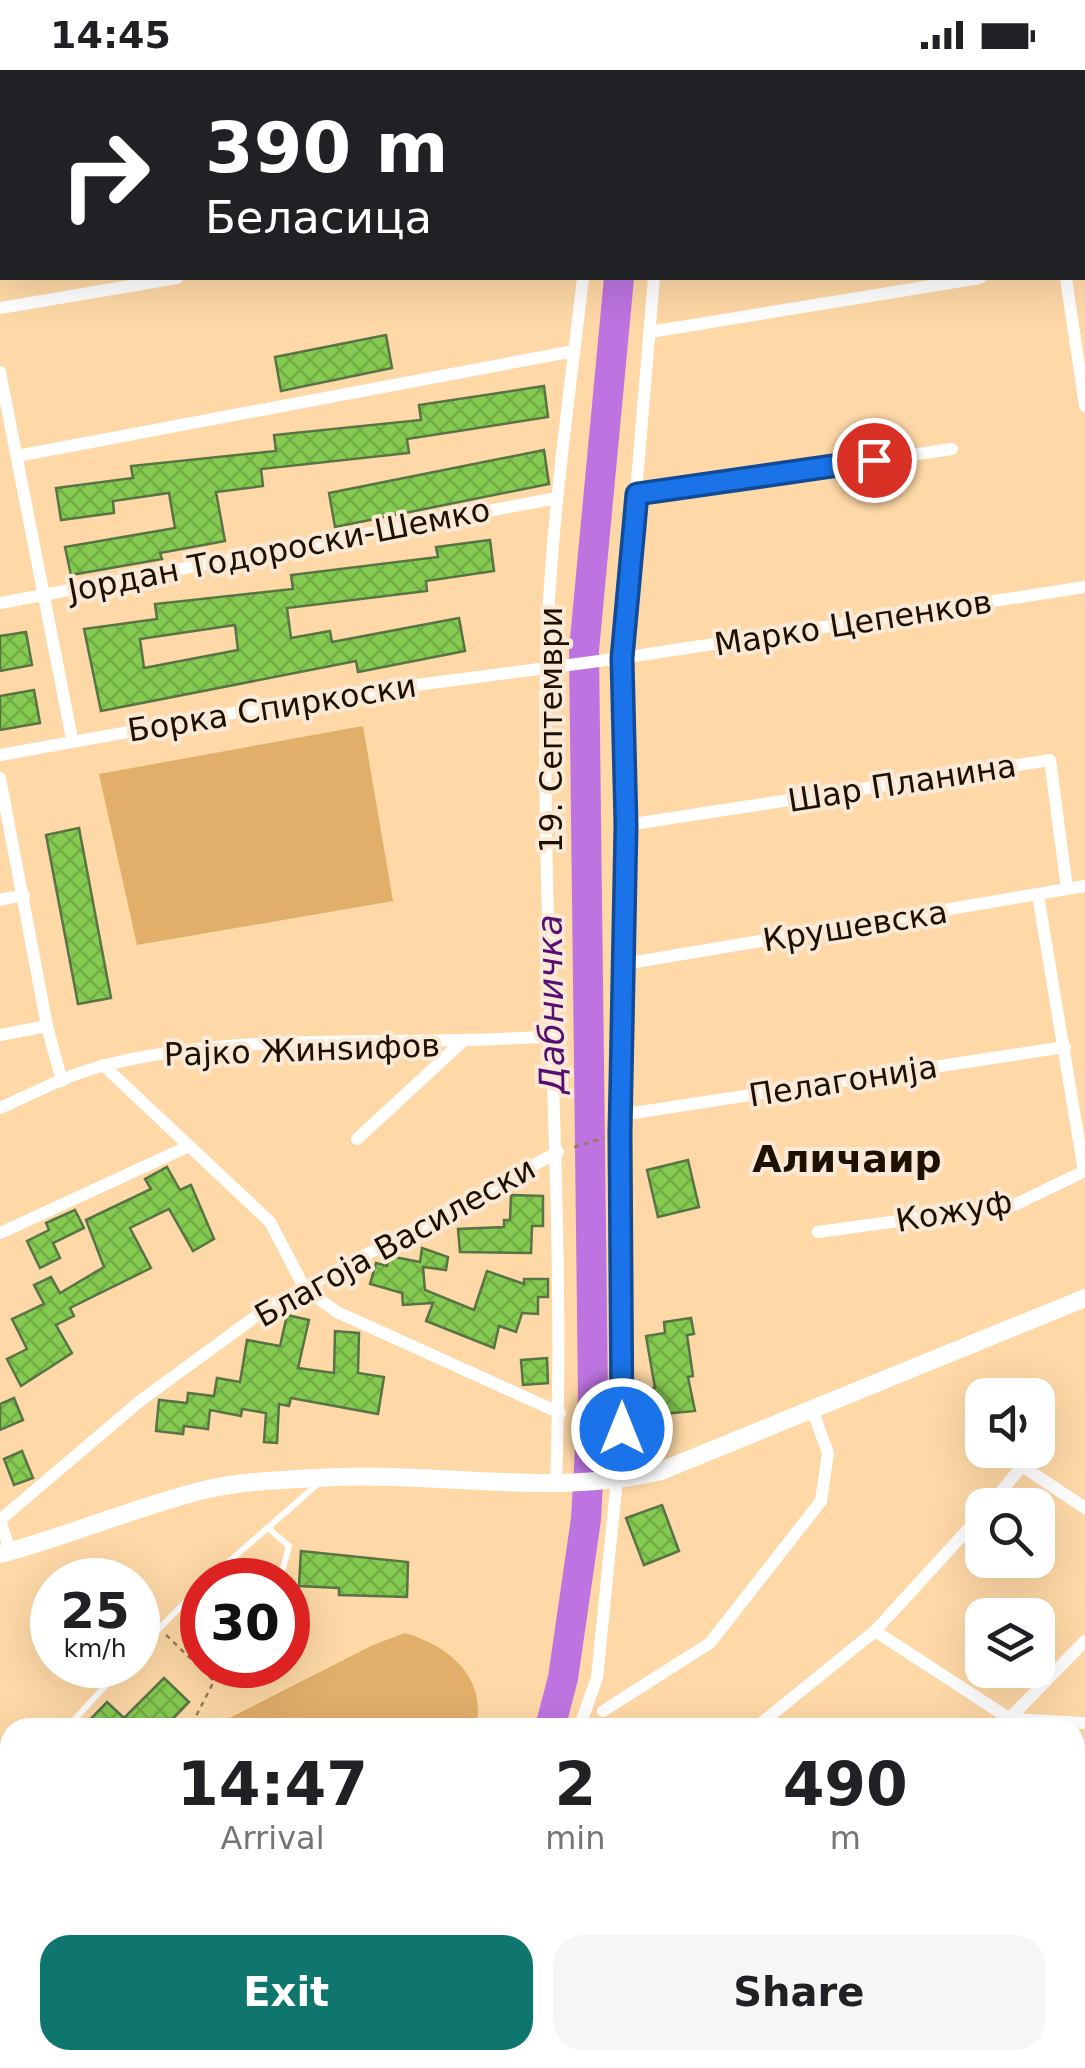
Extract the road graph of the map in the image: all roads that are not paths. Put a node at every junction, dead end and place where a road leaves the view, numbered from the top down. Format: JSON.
{"nodes":[{"id":1,"x":164,"y":280,"type":"edge"},
{"id":2,"x":583,"y":280,"type":"edge"},
{"id":3,"x":654,"y":280,"type":"edge"},
{"id":4,"x":968,"y":280,"type":"edge"},
{"id":5,"x":1066,"y":280,"type":"edge"},
{"id":6,"x":0,"y":308,"type":"edge"},
{"id":7,"x":650,"y":332,"type":"junction"},
{"id":8,"x":574,"y":350,"type":"junction"},
{"id":9,"x":0,"y":372,"type":"edge"},
{"id":10,"x":1085,"y":406,"type":"edge"},
{"id":11,"x":952,"y":448,"type":"dead end"},
{"id":12,"x":17,"y":456,"type":"junction"},
{"id":13,"x":637,"y":494,"type":"junction"},
{"id":14,"x":558,"y":498,"type":"junction"},
{"id":15,"x":1085,"y":587,"type":"edge"},
{"id":16,"x":44,"y":594,"type":"junction"},
{"id":17,"x":0,"y":603,"type":"edge"},
{"id":18,"x":622,"y":658,"type":"junction"},
{"id":19,"x":546,"y":668,"type":"junction"},
{"id":20,"x":72,"y":739,"type":"junction"},
{"id":21,"x":0,"y":755,"type":"edge"},
{"id":22,"x":0,"y":778,"type":"edge"},
{"id":23,"x":626,"y":825,"type":"junction"},
{"id":24,"x":1085,"y":886,"type":"edge"},
{"id":25,"x":1067,"y":888,"type":"junction"},
{"id":26,"x":24,"y":895,"type":"junction"},
{"id":27,"x":1038,"y":895,"type":"junction"},
{"id":28,"x":0,"y":900,"type":"edge"},
{"id":29,"x":624,"y":964,"type":"junction"},
{"id":30,"x":47,"y":1026,"type":"junction"},
{"id":31,"x":0,"y":1035,"type":"edge"},
{"id":32,"x":553,"y":1036,"type":"junction"},
{"id":33,"x":461,"y":1044,"type":"junction"},
{"id":34,"x":1065,"y":1046,"type":"junction"},
{"id":35,"x":102,"y":1065,"type":"junction"},
{"id":36,"x":62,"y":1081,"type":"junction"},
{"id":37,"x":0,"y":1108,"type":"edge"},
{"id":38,"x":620,"y":1115,"type":"junction"},
{"id":39,"x":357,"y":1138,"type":"dead end"},
{"id":40,"x":187,"y":1147,"type":"junction"},
{"id":41,"x":558,"y":1152,"type":"junction"},
{"id":42,"x":1084,"y":1171,"type":"edge"},
{"id":43,"x":818,"y":1232,"type":"dead end"},
{"id":44,"x":0,"y":1234,"type":"edge"},
{"id":45,"x":305,"y":1289,"type":"junction"},
{"id":46,"x":1085,"y":1298,"type":"edge"},
{"id":47,"x":813,"y":1412,"type":"junction"},
{"id":48,"x":560,"y":1413,"type":"junction"},
{"id":49,"x":325,"y":1478,"type":"junction"},
{"id":50,"x":616,"y":1482,"type":"junction"},
{"id":51,"x":556,"y":1484,"type":"junction"},
{"id":52,"x":1004,"y":1488,"type":"edge"},
{"id":53,"x":1055,"y":1488,"type":"edge"},
{"id":54,"x":1055,"y":1488,"type":"edge"},
{"id":55,"x":1085,"y":1508,"type":"edge"},
{"id":56,"x":0,"y":1520,"type":"edge"},
{"id":57,"x":268,"y":1529,"type":"junction"},
{"id":58,"x":965,"y":1533,"type":"edge"},
{"id":59,"x":5,"y":1552,"type":"edge"},
{"id":60,"x":234,"y":1558,"type":"edge"},
{"id":61,"x":285,"y":1558,"type":"edge"},
{"id":62,"x":180,"y":1606,"type":"edge"},
{"id":63,"x":160,"y":1625,"type":"edge"},
{"id":64,"x":875,"y":1632,"type":"junction"},
{"id":65,"x":1085,"y":1641,"type":"edge"},
{"id":66,"x":104,"y":1688,"type":"edge"},
{"id":67,"x":593,"y":1691,"type":"junction"},
{"id":68,"x":603,"y":1711,"type":"junction"},
{"id":69,"x":77,"y":1718,"type":"edge"},
{"id":70,"x":583,"y":1718,"type":"edge"},
{"id":71,"x":606,"y":1718,"type":"edge"},
{"id":72,"x":767,"y":1718,"type":"edge"},
{"id":73,"x":998,"y":1718,"type":"edge"},
{"id":74,"x":1010,"y":1718,"type":"edge"}],
"edges":[{"from":1,"to":6,"type":"street"},
{"from":2,"to":8,"type":"street","name":"19. Септември"},
{"from":3,"to":7,"type":"street"},
{"from":4,"to":7,"type":"street"},
{"from":5,"to":10,"type":"street"},
{"from":7,"to":13,"type":"street"},
{"from":8,"to":12,"type":"street"},
{"from":8,"to":14,"type":"street","name":"19. Септември"},
{"from":9,"to":12,"type":"street"},
{"from":11,"to":13,"type":"street"},
{"from":12,"to":16,"type":"street"},
{"from":13,"to":18,"type":"street"},
{"from":14,"to":16,"type":"street","name":"Јордан Тодороски-Шемко"},
{"from":14,"to":19,"type":"street","name":"19. Септември"},
{"from":15,"to":18,"type":"street","name":"Марко Цепенков"},
{"from":16,"to":17,"type":"street","name":"Јордан Тодороски-Шемко"},
{"from":16,"to":20,"type":"street"},
{"from":18,"to":19,"type":"street","name":"Марко Цепенков"},
{"from":18,"to":23,"type":"street"},
{"from":19,"to":20,"type":"street","name":"Борка Спиркоски"},
{"from":19,"to":32,"type":"street","name":"19. Септември"},
{"from":20,"to":21,"type":"street","name":"Борка Спиркоски"},
{"from":22,"to":26,"type":"street"},
{"from":23,"to":25,"type":"street","name":"Шар Планина"},
{"from":23,"to":29,"type":"street"},
{"from":24,"to":25,"type":"street","name":"Крушевска"},
{"from":25,"to":27,"type":"street","name":"Крушевска"},
{"from":26,"to":28,"type":"street"},
{"from":26,"to":30,"type":"street"},
{"from":27,"to":29,"type":"street","name":"Крушевска"},
{"from":27,"to":34,"type":"street"},
{"from":29,"to":38,"type":"street"},
{"from":30,"to":31,"type":"street"},
{"from":30,"to":36,"type":"street"},
{"from":32,"to":33,"type":"street","name":"Рајко Жинѕифов"},
{"from":32,"to":41,"type":"street","name":"19. Септември"},
{"from":33,"to":35,"type":"street","name":"Рајко Жинѕифов"},
{"from":33,"to":39,"type":"street"},
{"from":34,"to":38,"type":"street","name":"Пелагонија"},
{"from":34,"to":42,"type":"street"},
{"from":35,"to":36,"type":"street","name":"Рајко Жинѕифов"},
{"from":35,"to":40,"type":"street"},
{"from":36,"to":37,"type":"street","name":"Рајко Жинѕифов"},
{"from":38,"to":50,"type":"street"},
{"from":40,"to":44,"type":"street"},
{"from":40,"to":45,"type":"street"},
{"from":41,"to":45,"type":"street","name":"Благоја Василески"},
{"from":41,"to":48,"type":"street","name":"19. Септември"},
{"from":42,"to":43,"type":"street","name":"Кожуф"},
{"from":45,"to":48,"type":"street"},
{"from":45,"to":56,"type":"street","name":"Благоја Василески"},
{"from":46,"to":47,"type":"main road"},
{"from":47,"to":50,"type":"main road"},
{"from":47,"to":68,"type":"street"},
{"from":48,"to":51,"type":"street","name":"19. Септември"},
{"from":49,"to":51,"type":"main road"},
{"from":49,"to":57,"type":"lane"},
{"from":49,"to":59,"type":"main road"},
{"from":50,"to":51,"type":"main road"},
{"from":50,"to":67,"type":"street"},
{"from":52,"to":54,"type":"street"},
{"from":53,"to":55,"type":"street"},
{"from":56,"to":59,"type":"street"},
{"from":57,"to":60,"type":"lane"},
{"from":57,"to":61,"type":"lane"},
{"from":58,"to":64,"type":"street"},
{"from":62,"to":63,"type":"lane"},
{"from":64,"to":72,"type":"street"},
{"from":64,"to":73,"type":"street"},
{"from":65,"to":74,"type":"street"},
{"from":66,"to":69,"type":"lane"},
{"from":67,"to":68,"type":"street"},
{"from":67,"to":70,"type":"street"},
{"from":68,"to":71,"type":"street"}]}
